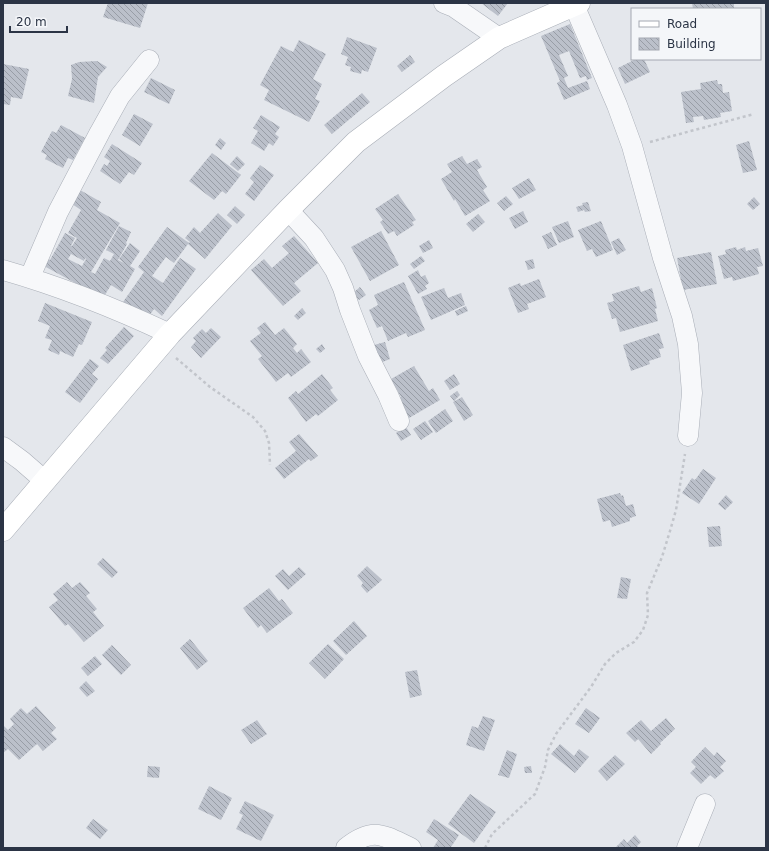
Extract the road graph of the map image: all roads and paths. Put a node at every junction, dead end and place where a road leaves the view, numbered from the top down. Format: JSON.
{"nodes":[{"id":1,"x":444,"y":3,"type":"edge"},
{"id":2,"x":576,"y":4,"type":"edge"},
{"id":3,"x":499,"y":38,"type":"junction"},
{"id":4,"x":149,"y":60,"type":"dead end"},
{"id":5,"x":754,"y":114,"type":"dead end"},
{"id":6,"x":632,"y":146,"type":"junction"},
{"id":7,"x":288,"y":210,"type":"junction"},
{"id":8,"x":3,"y":270,"type":"edge"},
{"id":9,"x":30,"y":278,"type":"junction"},
{"id":10,"x":166,"y":339,"type":"junction"},
{"id":11,"x":399,"y":421,"type":"dead end"},
{"id":12,"x":688,"y":436,"type":"joint"},
{"id":13,"x":3,"y":447,"type":"edge"},
{"id":14,"x":270,"y":465,"type":"dead end"},
{"id":15,"x":45,"y":482,"type":"junction"},
{"id":16,"x":3,"y":530,"type":"edge"},
{"id":17,"x":706,"y":804,"type":"dead end"},
{"id":18,"x":346,"y":848,"type":"edge"},
{"id":19,"x":411,"y":848,"type":"edge"},
{"id":20,"x":485,"y":848,"type":"edge"},
{"id":21,"x":687,"y":848,"type":"edge"}],
"edges":[{"from":1,"to":3,"type":"street"},
{"from":2,"to":3,"type":"street"},
{"from":2,"to":6,"type":"street"},
{"from":3,"to":7,"type":"street"},
{"from":4,"to":9,"type":"street"},
{"from":5,"to":6,"type":"path"},
{"from":6,"to":12,"type":"street"},
{"from":7,"to":10,"type":"street"},
{"from":7,"to":11,"type":"street"},
{"from":8,"to":9,"type":"street"},
{"from":9,"to":10,"type":"street"},
{"from":10,"to":14,"type":"path"},
{"from":10,"to":15,"type":"street"},
{"from":12,"to":20,"type":"path"},
{"from":13,"to":15,"type":"street"},
{"from":15,"to":16,"type":"street"},
{"from":17,"to":21,"type":"street"},
{"from":18,"to":19,"type":"street"}]}
